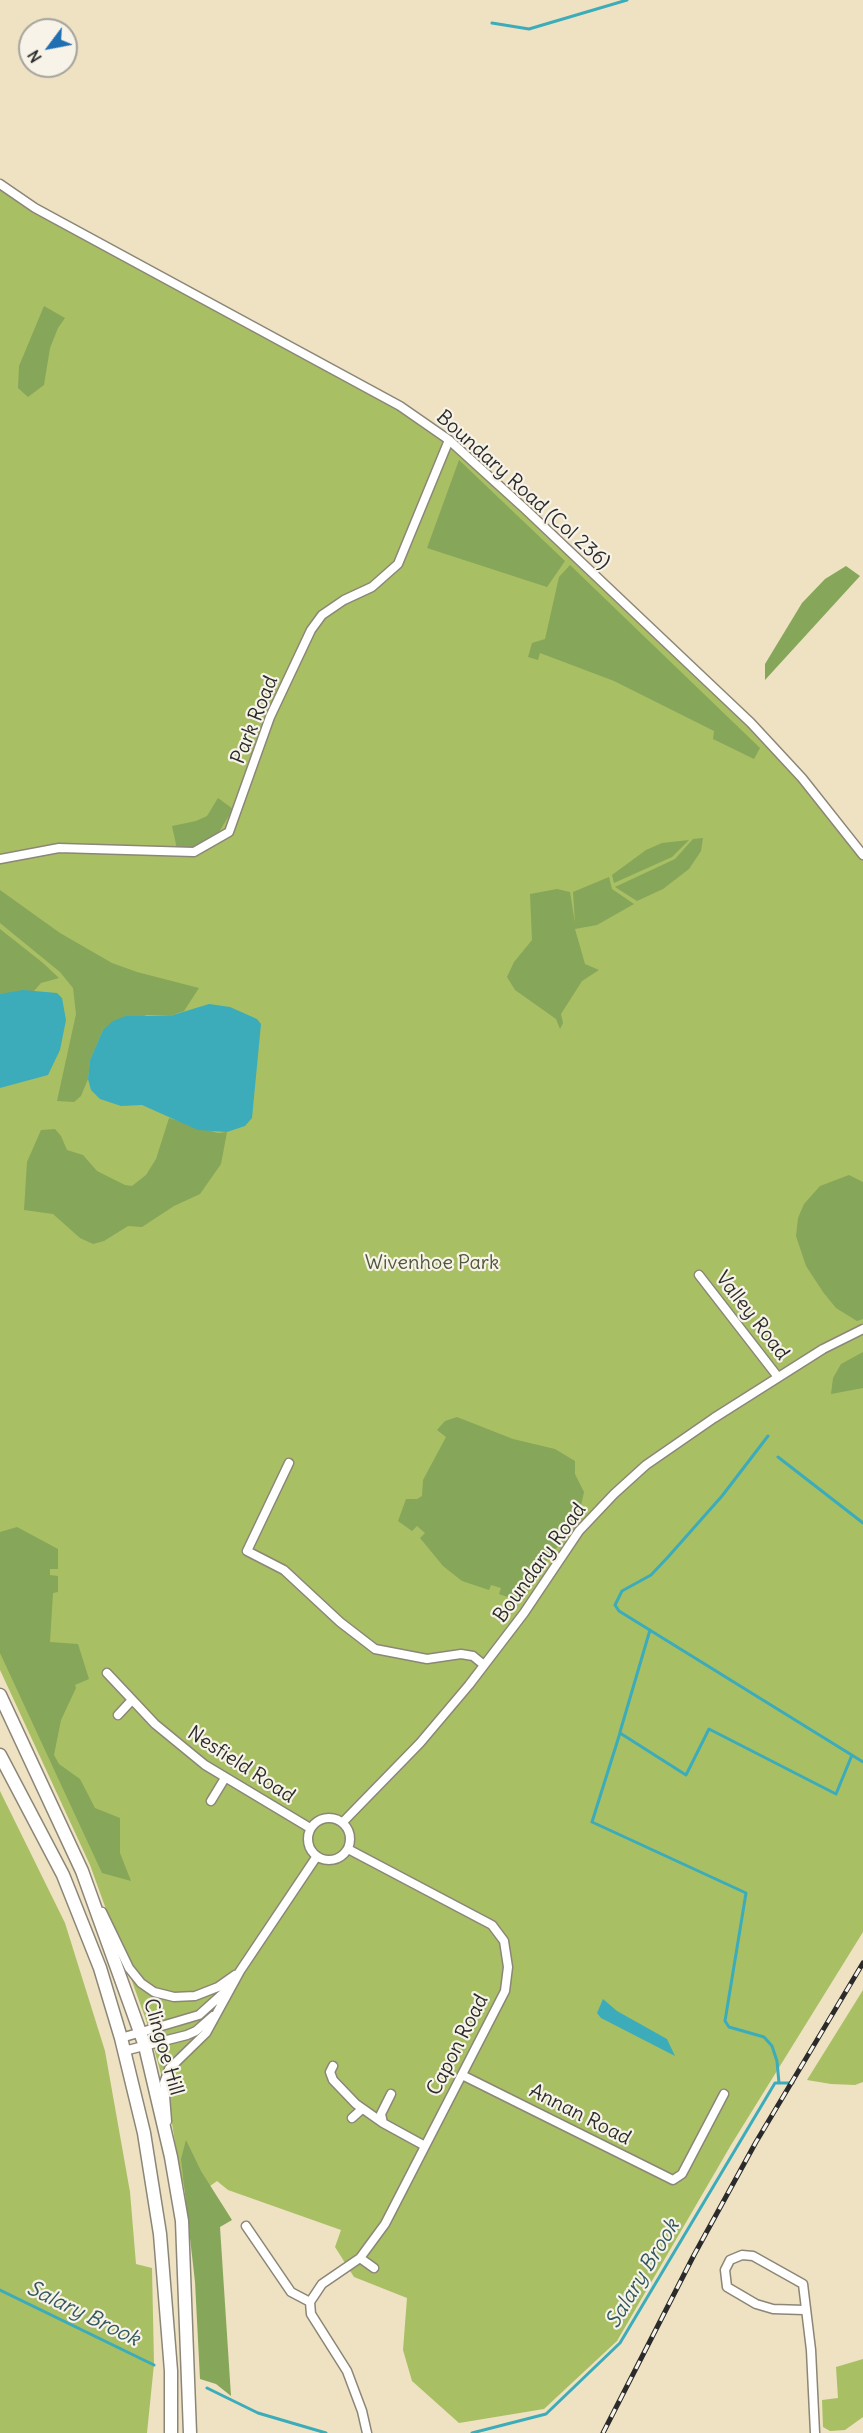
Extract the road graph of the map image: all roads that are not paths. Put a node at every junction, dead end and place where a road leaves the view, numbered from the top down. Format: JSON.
{"nodes":[{"id":1,"x":0,"y":184,"type":"edge"},
{"id":2,"x":449,"y":440,"type":"junction"},
{"id":3,"x":863,"y":855,"type":"edge"},
{"id":4,"x":0,"y":859,"type":"edge"},
{"id":5,"x":699,"y":1275,"type":"dead end"},
{"id":6,"x":863,"y":1329,"type":"edge"},
{"id":7,"x":778,"y":1377,"type":"junction"},
{"id":8,"x":289,"y":1463,"type":"dead end"},
{"id":9,"x":484,"y":1665,"type":"junction"},
{"id":10,"x":107,"y":1673,"type":"dead end"},
{"id":11,"x":0,"y":1695,"type":"edge"},
{"id":12,"x":132,"y":1700,"type":"junction"},
{"id":13,"x":118,"y":1715,"type":"dead end"},
{"id":14,"x":0,"y":1755,"type":"edge"},
{"id":15,"x":225,"y":1778,"type":"junction"},
{"id":16,"x":211,"y":1801,"type":"dead end"},
{"id":17,"x":343,"y":1822,"type":"junction"},
{"id":18,"x":310,"y":1828,"type":"junction"},
{"id":19,"x":348,"y":1849,"type":"junction"},
{"id":20,"x":317,"y":1856,"type":"junction"},
{"id":21,"x":82,"y":1871,"type":"junction"},
{"id":22,"x":441,"y":1884,"type":"dead end"},
{"id":23,"x":436,"y":1894,"type":"junction"},
{"id":24,"x":240,"y":1971,"type":"junction"},
{"id":25,"x":232,"y":1985,"type":"junction"},
{"id":26,"x":225,"y":2002,"type":"junction"},
{"id":27,"x":141,"y":2033,"type":"junction"},
{"id":28,"x":123,"y":2045,"type":"junction"},
{"id":29,"x":145,"y":2046,"type":"junction"},
{"id":30,"x":333,"y":2066,"type":"dead end"},
{"id":31,"x":462,"y":2075,"type":"junction"},
{"id":32,"x":391,"y":2094,"type":"dead end"},
{"id":33,"x":724,"y":2094,"type":"dead end"},
{"id":34,"x":362,"y":2109,"type":"junction"},
{"id":35,"x":352,"y":2118,"type":"dead end"},
{"id":36,"x":383,"y":2123,"type":"junction"},
{"id":37,"x":425,"y":2146,"type":"junction"},
{"id":38,"x":171,"y":2157,"type":"junction"},
{"id":39,"x":246,"y":2226,"type":"dead end"},
{"id":40,"x":360,"y":2258,"type":"junction"},
{"id":41,"x":374,"y":2268,"type":"dead end"},
{"id":42,"x":309,"y":2302,"type":"junction"},
{"id":43,"x":804,"y":2310,"type":"junction"},
{"id":44,"x":171,"y":2433,"type":"edge"},
{"id":45,"x":190,"y":2433,"type":"edge"},
{"id":46,"x":367,"y":2433,"type":"edge"},
{"id":47,"x":815,"y":2433,"type":"edge"}],
"edges":[{"from":1,"to":2,"type":"street","name":"Boundary Road (Col 236)"},
{"from":2,"to":3,"type":"street","name":"Boundary Road (Col 236)"},
{"from":2,"to":4,"type":"street","name":"Park Road"},
{"from":5,"to":7,"type":"street","name":"Valley Road"},
{"from":6,"to":7,"type":"street","name":"Boundary Road"},
{"from":7,"to":9,"type":"street","name":"Boundary Road"},
{"from":8,"to":9,"type":"street"},
{"from":9,"to":17,"type":"street","name":"Boundary Road"},
{"from":10,"to":12,"type":"street","name":"Nesfield Road"},
{"from":11,"to":21,"type":"main road","name":"Clingoe Hill"},
{"from":12,"to":13,"type":"street"},
{"from":12,"to":15,"type":"street","name":"Nesfield Road"},
{"from":14,"to":28,"type":"main road","name":"Clingoe Hill"},
{"from":15,"to":16,"type":"street"},
{"from":15,"to":18,"type":"street","name":"Nesfield Road"},
{"from":17,"to":18,"type":"street"},
{"from":17,"to":19,"type":"street"},
{"from":18,"to":20,"type":"street"},
{"from":19,"to":20,"type":"street"},
{"from":19,"to":23,"type":"street","name":"Capon Road"},
{"from":20,"to":24,"type":"street"},
{"from":21,"to":24,"type":"street"},
{"from":21,"to":27,"type":"main road","name":"Clingoe Hill"},
{"from":22,"to":23,"type":"street"},
{"from":23,"to":31,"type":"street","name":"Capon Road"},
{"from":24,"to":25,"type":"street"},
{"from":25,"to":26,"type":"street"},
{"from":25,"to":27,"type":"street"},
{"from":26,"to":29,"type":"street"},
{"from":26,"to":38,"type":"street"},
{"from":27,"to":28,"type":"street"},
{"from":27,"to":29,"type":"main road","name":"Clingoe Hill"},
{"from":28,"to":29,"type":"street"},
{"from":28,"to":44,"type":"main road","name":"Clingoe Hill"},
{"from":29,"to":38,"type":"main road","name":"Clingoe Hill"},
{"from":30,"to":34,"type":"street"},
{"from":31,"to":33,"type":"street","name":"Annan Road"},
{"from":31,"to":37,"type":"street","name":"Capon Road"},
{"from":32,"to":36,"type":"street"},
{"from":34,"to":35,"type":"street"},
{"from":34,"to":36,"type":"street"},
{"from":36,"to":37,"type":"street"},
{"from":37,"to":40,"type":"street","name":"Capon Road"},
{"from":38,"to":45,"type":"main road","name":"Clingoe Hill"},
{"from":39,"to":42,"type":"street"},
{"from":40,"to":41,"type":"street"},
{"from":40,"to":42,"type":"street","name":"Capon Road"},
{"from":42,"to":46,"type":"street"},
{"from":43,"to":43,"type":"street"},
{"from":43,"to":47,"type":"street"}]}
